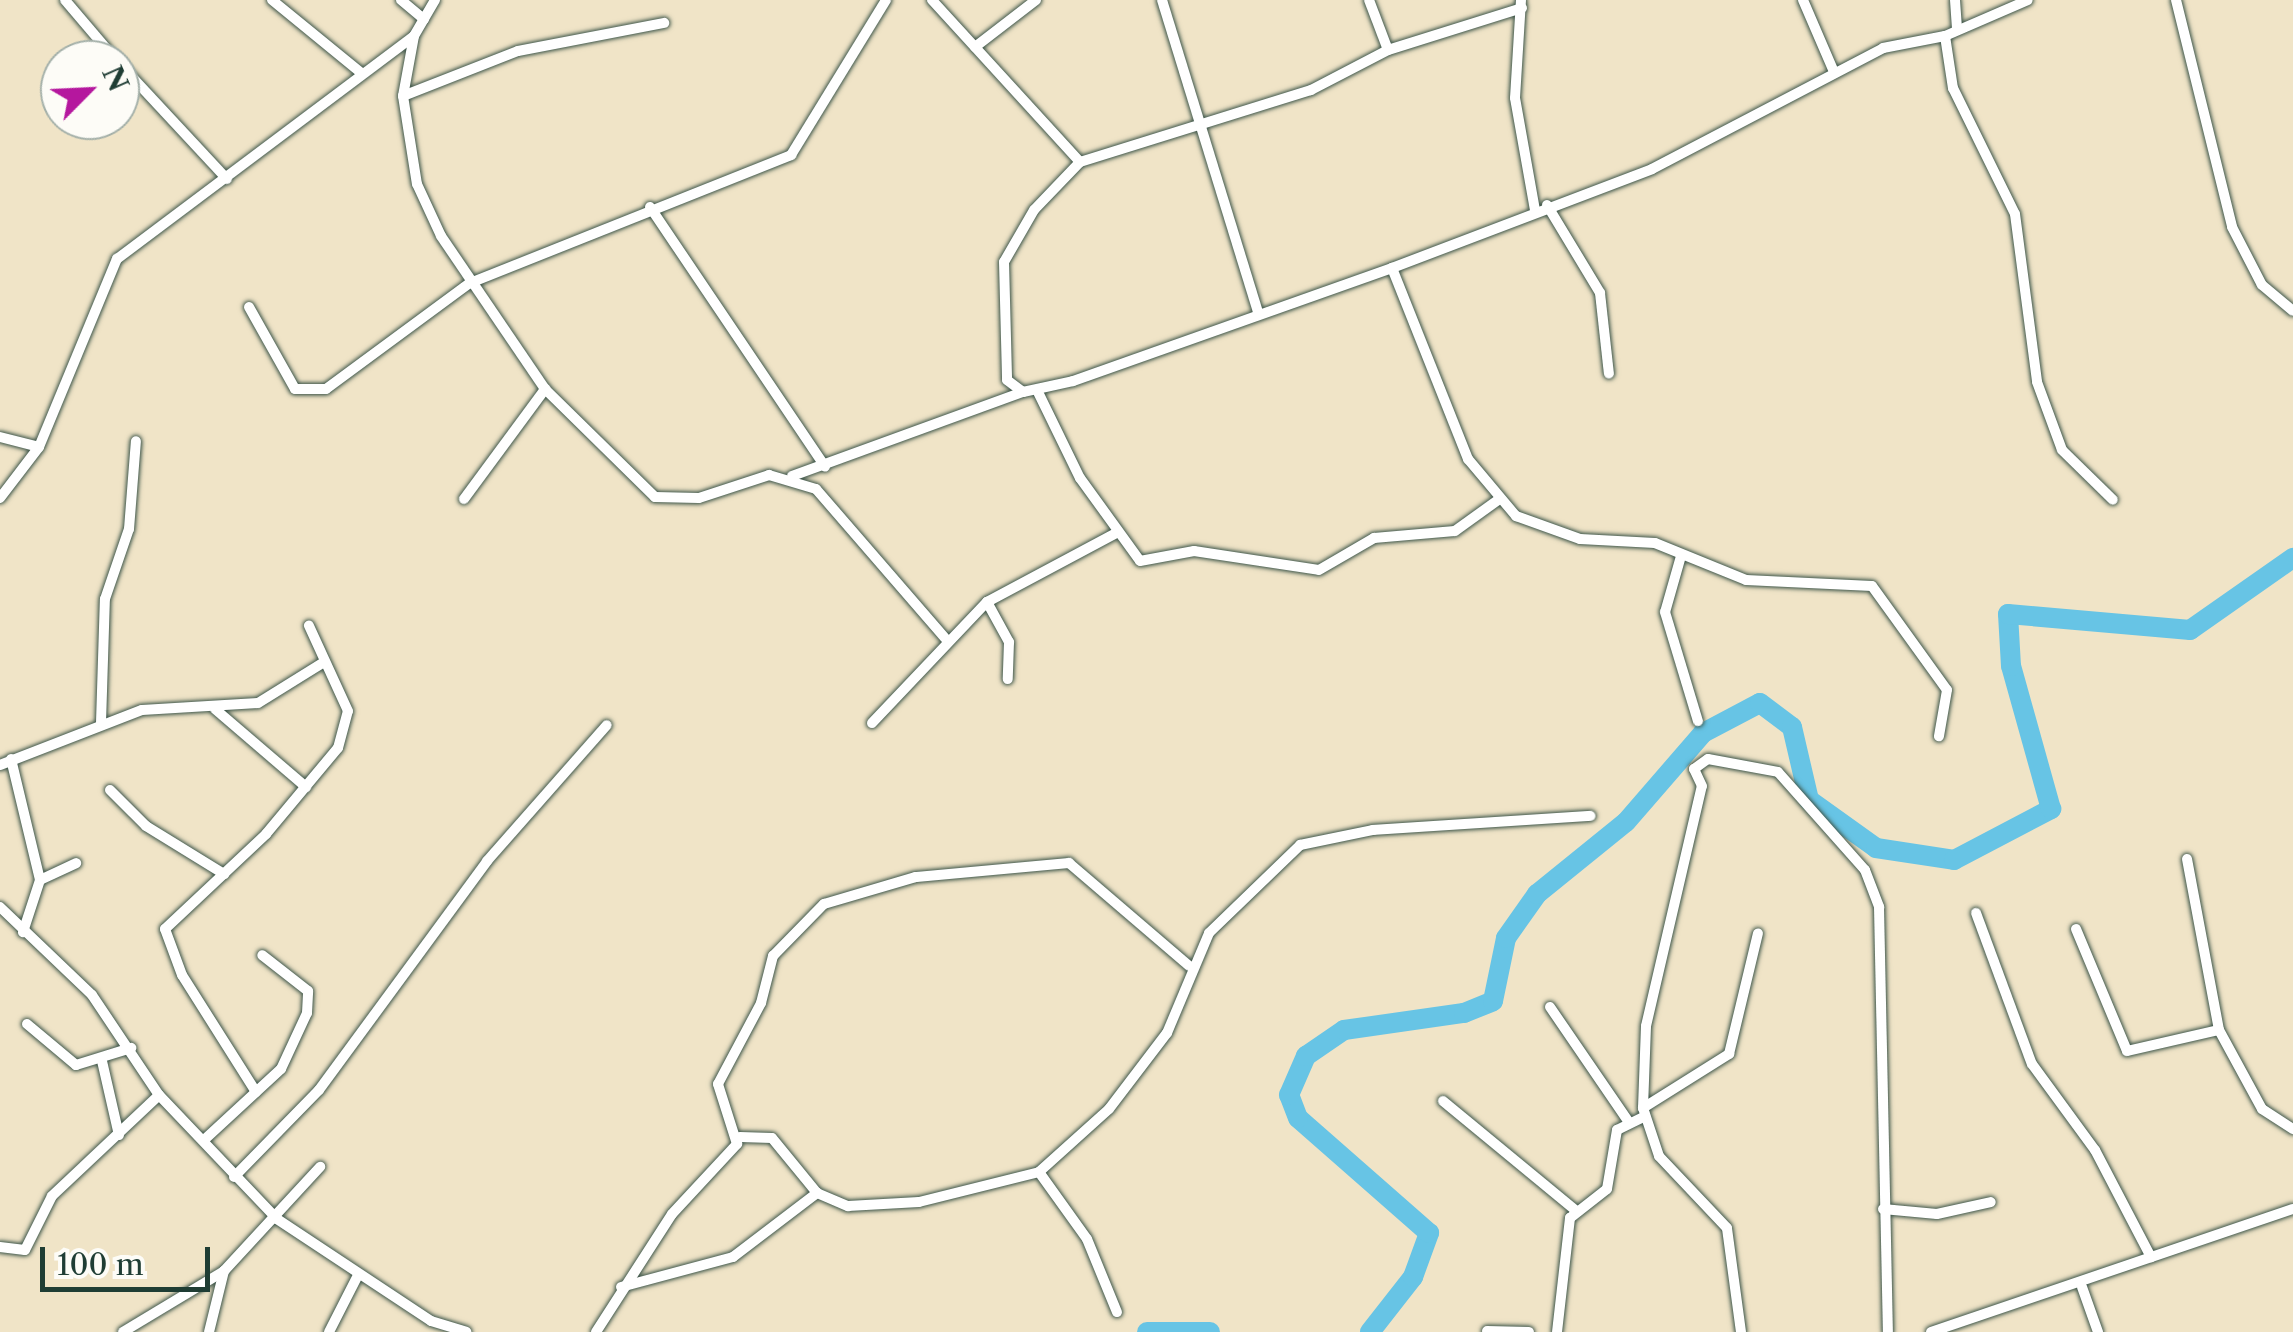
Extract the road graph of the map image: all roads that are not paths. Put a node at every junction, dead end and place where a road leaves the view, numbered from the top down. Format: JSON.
{"nodes":[{"id":1,"x":64,"y":0,"type":"edge"},
{"id":2,"x":272,"y":0,"type":"edge"},
{"id":3,"x":401,"y":0,"type":"edge"},
{"id":4,"x":435,"y":0,"type":"edge"},
{"id":5,"x":886,"y":0,"type":"edge"},
{"id":6,"x":932,"y":0,"type":"edge"},
{"id":7,"x":1036,"y":0,"type":"edge"},
{"id":8,"x":1162,"y":0,"type":"edge"},
{"id":9,"x":1369,"y":0,"type":"edge"},
{"id":10,"x":1803,"y":0,"type":"edge"},
{"id":11,"x":1954,"y":0,"type":"edge"},
{"id":12,"x":2028,"y":0,"type":"edge"},
{"id":13,"x":2176,"y":0,"type":"edge"},
{"id":14,"x":1522,"y":4,"type":"edge"},
{"id":15,"x":424,"y":19,"type":"junction"},
{"id":16,"x":664,"y":23,"type":"dead end"},
{"id":17,"x":1957,"y":30,"type":"junction"},
{"id":18,"x":414,"y":36,"type":"junction"},
{"id":19,"x":1945,"y":36,"type":"junction"},
{"id":20,"x":98,"y":40,"type":"edge"},
{"id":21,"x":975,"y":47,"type":"junction"},
{"id":22,"x":1388,"y":50,"type":"junction"},
{"id":23,"x":360,"y":72,"type":"junction"},
{"id":24,"x":1834,"y":72,"type":"junction"},
{"id":25,"x":140,"y":85,"type":"edge"},
{"id":26,"x":403,"y":96,"type":"junction"},
{"id":27,"x":1204,"y":124,"type":"junction"},
{"id":28,"x":1080,"y":162,"type":"junction"},
{"id":29,"x":228,"y":179,"type":"junction"},
{"id":30,"x":1548,"y":206,"type":"junction"},
{"id":31,"x":650,"y":207,"type":"junction"},
{"id":32,"x":1535,"y":210,"type":"junction"},
{"id":33,"x":1392,"y":268,"type":"junction"},
{"id":34,"x":470,"y":283,"type":"junction"},
{"id":35,"x":250,"y":307,"type":"dead end"},
{"id":36,"x":2293,"y":311,"type":"edge"},
{"id":37,"x":1258,"y":312,"type":"junction"},
{"id":38,"x":1609,"y":374,"type":"dead end"},
{"id":39,"x":545,"y":389,"type":"junction"},
{"id":40,"x":1037,"y":390,"type":"junction"},
{"id":41,"x":1023,"y":392,"type":"junction"},
{"id":42,"x":0,"y":437,"type":"edge"},
{"id":43,"x":136,"y":441,"type":"dead end"},
{"id":44,"x":39,"y":447,"type":"junction"},
{"id":45,"x":825,"y":466,"type":"junction"},
{"id":46,"x":792,"y":476,"type":"junction"},
{"id":47,"x":0,"y":498,"type":"edge"},
{"id":48,"x":464,"y":499,"type":"dead end"},
{"id":49,"x":1498,"y":500,"type":"junction"},
{"id":50,"x":2113,"y":500,"type":"dead end"},
{"id":51,"x":1116,"y":533,"type":"junction"},
{"id":52,"x":1681,"y":556,"type":"junction"},
{"id":53,"x":987,"y":602,"type":"junction"},
{"id":54,"x":309,"y":626,"type":"dead end"},
{"id":55,"x":945,"y":638,"type":"junction"},
{"id":56,"x":324,"y":662,"type":"junction"},
{"id":57,"x":1008,"y":679,"type":"dead end"},
{"id":58,"x":215,"y":709,"type":"junction"},
{"id":59,"x":872,"y":722,"type":"dead end"},
{"id":60,"x":1698,"y":722,"type":"dead end"},
{"id":61,"x":101,"y":723,"type":"junction"},
{"id":62,"x":607,"y":725,"type":"dead end"},
{"id":63,"x":1939,"y":736,"type":"dead end"},
{"id":64,"x":6,"y":762,"type":"edge"},
{"id":65,"x":306,"y":787,"type":"junction"},
{"id":66,"x":110,"y":790,"type":"dead end"},
{"id":67,"x":1591,"y":816,"type":"dead end"},
{"id":68,"x":2187,"y":859,"type":"dead end"},
{"id":69,"x":76,"y":863,"type":"dead end"},
{"id":70,"x":224,"y":874,"type":"junction"},
{"id":71,"x":40,"y":880,"type":"junction"},
{"id":72,"x":0,"y":907,"type":"edge"},
{"id":73,"x":1976,"y":913,"type":"dead end"},
{"id":74,"x":2076,"y":929,"type":"dead end"},
{"id":75,"x":22,"y":932,"type":"junction"},
{"id":76,"x":1758,"y":933,"type":"dead end"},
{"id":77,"x":262,"y":955,"type":"dead end"},
{"id":78,"x":1189,"y":966,"type":"junction"},
{"id":79,"x":1550,"y":1007,"type":"dead end"},
{"id":80,"x":26,"y":1024,"type":"dead end"},
{"id":81,"x":2219,"y":1030,"type":"junction"},
{"id":82,"x":131,"y":1048,"type":"junction"},
{"id":83,"x":102,"y":1061,"type":"junction"},
{"id":84,"x":256,"y":1092,"type":"junction"},
{"id":85,"x":159,"y":1094,"type":"junction"},
{"id":86,"x":1443,"y":1101,"type":"dead end"},
{"id":87,"x":1644,"y":1112,"type":"junction"},
{"id":88,"x":1628,"y":1120,"type":"junction"},
{"id":89,"x":2293,"y":1129,"type":"edge"},
{"id":90,"x":120,"y":1135,"type":"junction"},
{"id":91,"x":740,"y":1137,"type":"junction"},
{"id":92,"x":204,"y":1140,"type":"junction"},
{"id":93,"x":320,"y":1167,"type":"dead end"},
{"id":94,"x":1039,"y":1172,"type":"junction"},
{"id":95,"x":234,"y":1177,"type":"junction"},
{"id":96,"x":817,"y":1192,"type":"junction"},
{"id":97,"x":1991,"y":1202,"type":"dead end"},
{"id":98,"x":1574,"y":1208,"type":"junction"},
{"id":99,"x":1883,"y":1209,"type":"junction"},
{"id":100,"x":2293,"y":1209,"type":"edge"},
{"id":101,"x":277,"y":1220,"type":"junction"},
{"id":102,"x":0,"y":1247,"type":"edge"},
{"id":103,"x":2151,"y":1257,"type":"junction"},
{"id":104,"x":224,"y":1271,"type":"junction"},
{"id":105,"x":358,"y":1274,"type":"junction"},
{"id":106,"x":621,"y":1287,"type":"junction"},
{"id":107,"x":2082,"y":1288,"type":"junction"},
{"id":108,"x":1117,"y":1312,"type":"dead end"},
{"id":109,"x":598,"y":1329,"type":"edge"},
{"id":110,"x":123,"y":1332,"type":"edge"},
{"id":111,"x":210,"y":1332,"type":"edge"},
{"id":112,"x":330,"y":1332,"type":"edge"},
{"id":113,"x":466,"y":1332,"type":"edge"},
{"id":114,"x":588,"y":1332,"type":"edge"},
{"id":115,"x":1488,"y":1332,"type":"edge"},
{"id":116,"x":1529,"y":1332,"type":"edge"},
{"id":117,"x":1557,"y":1332,"type":"edge"},
{"id":118,"x":1741,"y":1332,"type":"edge"},
{"id":119,"x":1888,"y":1332,"type":"edge"},
{"id":120,"x":1931,"y":1332,"type":"edge"},
{"id":121,"x":2098,"y":1332,"type":"edge"}],
"edges":[{"from":1,"to":20,"type":"street"},
{"from":2,"to":23,"type":"street"},
{"from":3,"to":15,"type":"street"},
{"from":4,"to":15,"type":"street"},
{"from":5,"to":31,"type":"street"},
{"from":6,"to":21,"type":"street"},
{"from":7,"to":21,"type":"street"},
{"from":8,"to":27,"type":"street"},
{"from":9,"to":22,"type":"street"},
{"from":10,"to":24,"type":"street"},
{"from":11,"to":17,"type":"street"},
{"from":12,"to":17,"type":"street"},
{"from":13,"to":36,"type":"street"},
{"from":14,"to":22,"type":"street"},
{"from":14,"to":32,"type":"street"},
{"from":15,"to":18,"type":"street"},
{"from":16,"to":26,"type":"street"},
{"from":17,"to":19,"type":"street"},
{"from":18,"to":23,"type":"street"},
{"from":18,"to":26,"type":"street"},
{"from":19,"to":24,"type":"street"},
{"from":19,"to":50,"type":"street"},
{"from":21,"to":28,"type":"street"},
{"from":22,"to":27,"type":"street"},
{"from":23,"to":29,"type":"street"},
{"from":24,"to":30,"type":"street"},
{"from":25,"to":29,"type":"street"},
{"from":26,"to":34,"type":"street"},
{"from":27,"to":28,"type":"street"},
{"from":27,"to":37,"type":"street"},
{"from":28,"to":41,"type":"street"},
{"from":29,"to":44,"type":"street"},
{"from":30,"to":32,"type":"street"},
{"from":30,"to":38,"type":"street"},
{"from":31,"to":34,"type":"street"},
{"from":31,"to":45,"type":"street"},
{"from":32,"to":33,"type":"street"},
{"from":33,"to":37,"type":"street"},
{"from":33,"to":49,"type":"street"},
{"from":34,"to":35,"type":"street"},
{"from":34,"to":39,"type":"street"},
{"from":37,"to":40,"type":"street"},
{"from":39,"to":46,"type":"street"},
{"from":39,"to":48,"type":"street"},
{"from":40,"to":41,"type":"street"},
{"from":40,"to":51,"type":"street"},
{"from":41,"to":45,"type":"street"},
{"from":42,"to":44,"type":"street"},
{"from":43,"to":61,"type":"street"},
{"from":44,"to":47,"type":"street"},
{"from":45,"to":46,"type":"street"},
{"from":46,"to":55,"type":"street"},
{"from":49,"to":51,"type":"street"},
{"from":49,"to":52,"type":"street"},
{"from":51,"to":53,"type":"street"},
{"from":52,"to":60,"type":"street"},
{"from":52,"to":63,"type":"street"},
{"from":53,"to":55,"type":"street"},
{"from":53,"to":57,"type":"street"},
{"from":54,"to":56,"type":"street"},
{"from":55,"to":59,"type":"street"},
{"from":56,"to":58,"type":"street"},
{"from":56,"to":65,"type":"street"},
{"from":58,"to":61,"type":"street"},
{"from":58,"to":65,"type":"street"},
{"from":61,"to":64,"type":"street"},
{"from":62,"to":95,"type":"street"},
{"from":64,"to":71,"type":"street"},
{"from":65,"to":70,"type":"street"},
{"from":66,"to":70,"type":"street"},
{"from":67,"to":78,"type":"street"},
{"from":68,"to":81,"type":"street"},
{"from":69,"to":71,"type":"street"},
{"from":70,"to":84,"type":"street"},
{"from":71,"to":75,"type":"street"},
{"from":72,"to":75,"type":"street"},
{"from":73,"to":103,"type":"street"},
{"from":74,"to":81,"type":"street"},
{"from":75,"to":82,"type":"street"},
{"from":76,"to":87,"type":"street"},
{"from":77,"to":84,"type":"street"},
{"from":78,"to":91,"type":"street"},
{"from":78,"to":94,"type":"street"},
{"from":79,"to":88,"type":"street"},
{"from":80,"to":83,"type":"street"},
{"from":81,"to":89,"type":"street"},
{"from":82,"to":83,"type":"street"},
{"from":82,"to":85,"type":"street"},
{"from":83,"to":90,"type":"street"},
{"from":84,"to":92,"type":"street"},
{"from":85,"to":90,"type":"street"},
{"from":85,"to":92,"type":"street"},
{"from":86,"to":98,"type":"street"},
{"from":87,"to":88,"type":"street"},
{"from":87,"to":99,"type":"street"},
{"from":87,"to":118,"type":"street"},
{"from":88,"to":98,"type":"street"},
{"from":90,"to":102,"type":"street"},
{"from":91,"to":96,"type":"street"},
{"from":91,"to":106,"type":"street"},
{"from":92,"to":95,"type":"street"},
{"from":93,"to":101,"type":"street"},
{"from":94,"to":96,"type":"street"},
{"from":94,"to":108,"type":"street"},
{"from":95,"to":101,"type":"street"},
{"from":96,"to":106,"type":"street"},
{"from":97,"to":99,"type":"street"},
{"from":98,"to":117,"type":"street"},
{"from":99,"to":119,"type":"street"},
{"from":100,"to":103,"type":"street"},
{"from":101,"to":104,"type":"street"},
{"from":101,"to":105,"type":"street"},
{"from":103,"to":107,"type":"street"},
{"from":104,"to":110,"type":"street"},
{"from":104,"to":111,"type":"street"},
{"from":105,"to":112,"type":"street"},
{"from":105,"to":113,"type":"street"},
{"from":106,"to":109,"type":"street"},
{"from":107,"to":120,"type":"street"},
{"from":107,"to":121,"type":"street"},
{"from":109,"to":114,"type":"street"},
{"from":115,"to":116,"type":"street"}]}
